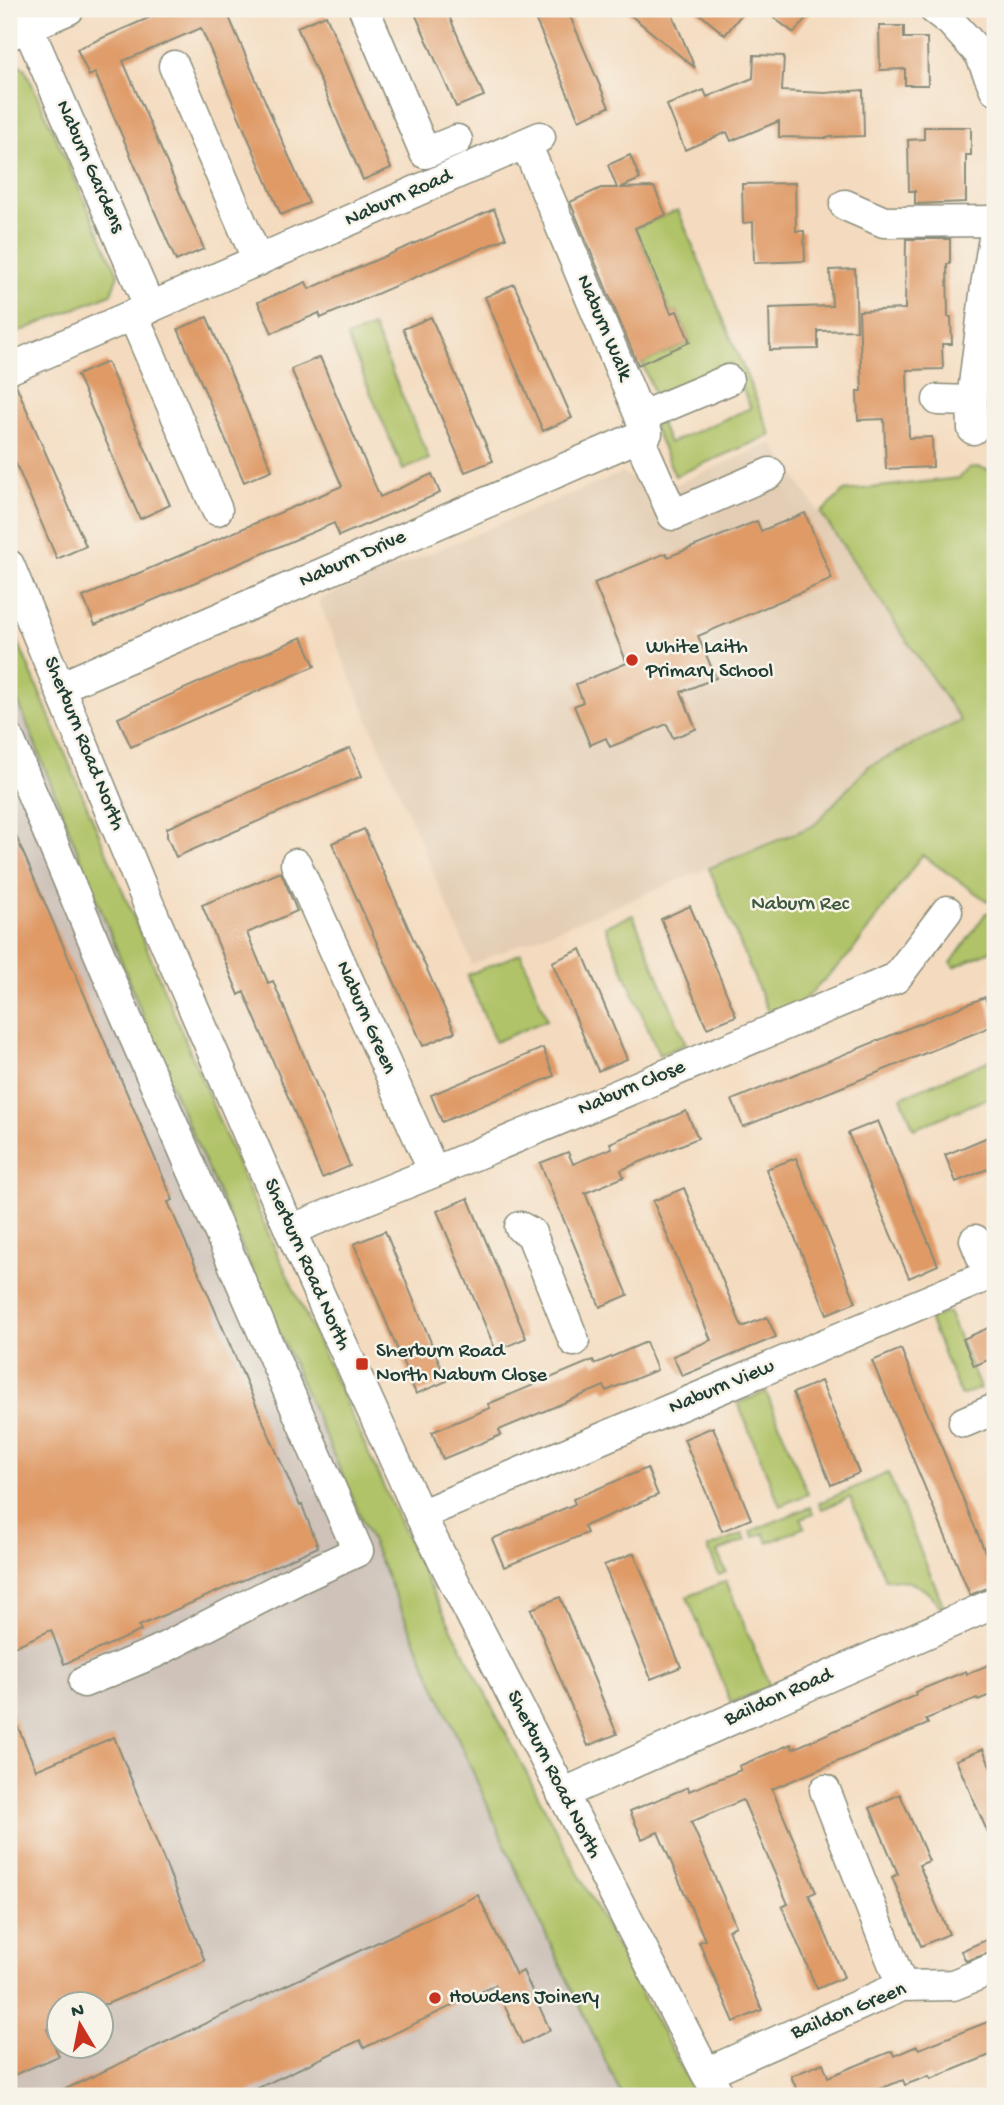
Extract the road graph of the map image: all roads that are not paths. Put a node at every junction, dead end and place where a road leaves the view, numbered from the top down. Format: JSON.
{"nodes":[{"id":1,"x":69,"y":9,"type":"edge"},
{"id":2,"x":364,"y":9,"type":"edge"},
{"id":3,"x":934,"y":9,"type":"edge"},
{"id":4,"x":19,"y":23,"type":"edge"},
{"id":5,"x":174,"y":66,"type":"dead end"},
{"id":6,"x":995,"y":89,"type":"edge"},
{"id":7,"x":457,"y":140,"type":"dead end"},
{"id":8,"x":533,"y":141,"type":"joint"},
{"id":9,"x":845,"y":205,"type":"dead end"},
{"id":10,"x":995,"y":221,"type":"edge"},
{"id":11,"x":994,"y":248,"type":"edge"},
{"id":12,"x":258,"y":261,"type":"junction"},
{"id":13,"x":141,"y":311,"type":"junction"},
{"id":14,"x":9,"y":369,"type":"edge"},
{"id":15,"x":727,"y":380,"type":"dead end"},
{"id":16,"x":938,"y":400,"type":"dead end"},
{"id":17,"x":642,"y":428,"type":"junction"},
{"id":18,"x":770,"y":473,"type":"dead end"},
{"id":19,"x":217,"y":510,"type":"dead end"},
{"id":20,"x":9,"y":565,"type":"edge"},
{"id":21,"x":60,"y":687,"type":"junction"},
{"id":22,"x":9,"y":739,"type":"edge"},
{"id":23,"x":296,"y":864,"type":"dead end"},
{"id":24,"x":947,"y":911,"type":"dead end"},
{"id":25,"x":434,"y":1172,"type":"junction"},
{"id":26,"x":520,"y":1227,"type":"dead end"},
{"id":27,"x":290,"y":1230,"type":"junction"},
{"id":28,"x":975,"y":1240,"type":"dead end"},
{"id":29,"x":574,"y":1341,"type":"dead end"},
{"id":30,"x":995,"y":1409,"type":"edge"},
{"id":31,"x":964,"y":1422,"type":"dead end"},
{"id":32,"x":420,"y":1515,"type":"junction"},
{"id":33,"x":995,"y":1603,"type":"edge"},
{"id":34,"x":84,"y":1682,"type":"dead end"},
{"id":35,"x":825,"y":1790,"type":"dead end"},
{"id":36,"x":562,"y":1794,"type":"junction"},
{"id":37,"x":995,"y":1968,"type":"edge"},
{"id":38,"x":902,"y":1986,"type":"junction"},
{"id":39,"x":713,"y":2084,"type":"edge"}],
"edges":[{"from":1,"to":4,"type":"street"},
{"from":2,"to":7,"type":"street","name":"Naburn Road"},
{"from":3,"to":6,"type":"street"},
{"from":4,"to":13,"type":"street","name":"Naburn Gardens"},
{"from":5,"to":12,"type":"street"},
{"from":8,"to":12,"type":"street","name":"Naburn Road"},
{"from":8,"to":17,"type":"street","name":"Naburn Walk"},
{"from":9,"to":10,"type":"street"},
{"from":11,"to":16,"type":"street"},
{"from":12,"to":13,"type":"street","name":"Naburn Road"},
{"from":13,"to":14,"type":"street","name":"Naburn Road"},
{"from":13,"to":19,"type":"street","name":"Naburn Gardens"},
{"from":15,"to":17,"type":"street","name":"Naburn Drive"},
{"from":17,"to":18,"type":"street","name":"Naburn Walk"},
{"from":17,"to":21,"type":"street","name":"Naburn Drive"},
{"from":20,"to":21,"type":"street","name":"Sherburn Road North"},
{"from":21,"to":27,"type":"street","name":"Sherburn Road North"},
{"from":22,"to":34,"type":"street"},
{"from":23,"to":25,"type":"street","name":"Naburn Green"},
{"from":24,"to":25,"type":"street","name":"Naburn Close"},
{"from":25,"to":27,"type":"street","name":"Naburn Close"},
{"from":26,"to":29,"type":"street"},
{"from":27,"to":32,"type":"street","name":"Sherburn Road North"},
{"from":28,"to":32,"type":"street","name":"Naburn View"},
{"from":30,"to":31,"type":"street"},
{"from":32,"to":36,"type":"street","name":"Sherburn Road North"},
{"from":33,"to":36,"type":"street","name":"Baildon Road"},
{"from":35,"to":38,"type":"street"},
{"from":36,"to":39,"type":"street","name":"Sherburn Road North"},
{"from":37,"to":38,"type":"street","name":"Baildon Green"},
{"from":38,"to":39,"type":"street","name":"Baildon Green"}]}
